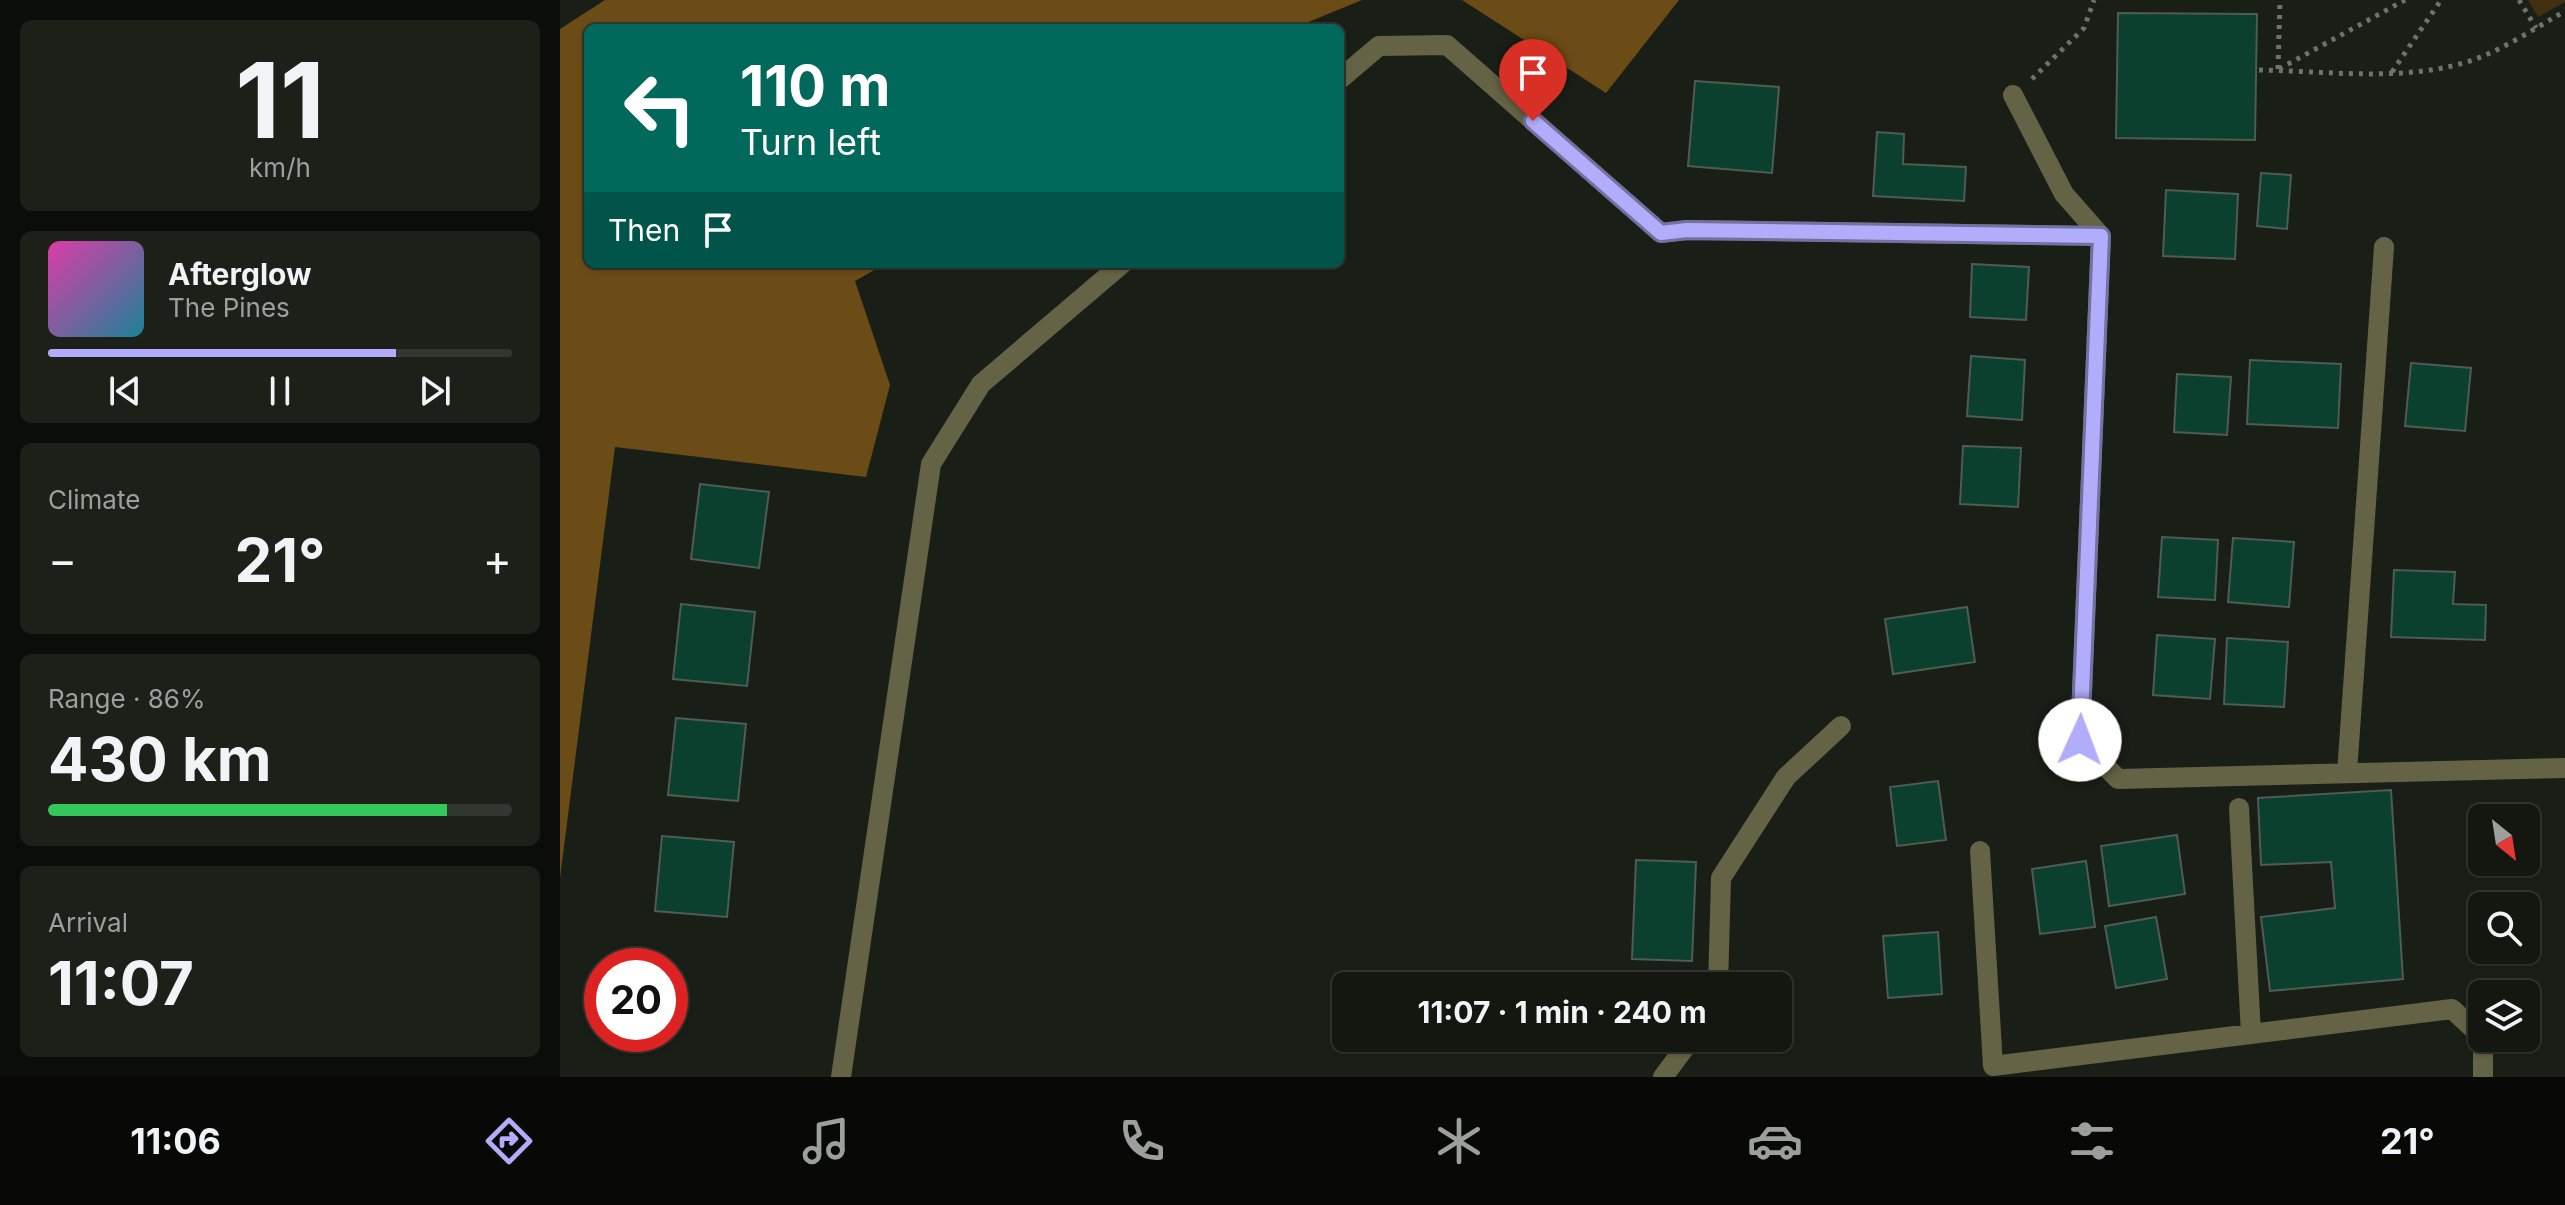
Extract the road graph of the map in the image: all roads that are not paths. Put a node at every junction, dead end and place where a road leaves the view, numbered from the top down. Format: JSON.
{"nodes":[{"id":1,"x":1344,"y":76,"type":"edge"},
{"id":2,"x":2013,"y":95,"type":"road end"},
{"id":3,"x":2101,"y":236,"type":"junction"},
{"id":4,"x":2384,"y":247,"type":"dead end"},
{"id":5,"x":1117,"y":268,"type":"edge"},
{"id":6,"x":1841,"y":726,"type":"dead end"},
{"id":7,"x":2565,"y":768,"type":"edge"},
{"id":8,"x":2347,"y":773,"type":"junction"},
{"id":9,"x":2239,"y":808,"type":"dead end"},
{"id":10,"x":1980,"y":851,"type":"dead end"},
{"id":11,"x":1718,"y":972,"type":"edge"},
{"id":12,"x":2468,"y":1024,"type":"edge"},
{"id":13,"x":2251,"y":1034,"type":"junction"},
{"id":14,"x":1682,"y":1052,"type":"edge"},
{"id":15,"x":2482,"y":1052,"type":"edge"},
{"id":16,"x":841,"y":1077,"type":"edge"},
{"id":17,"x":1663,"y":1077,"type":"edge"},
{"id":18,"x":2483,"y":1077,"type":"edge"}],
"edges":[{"from":1,"to":3,"type":"lane"},
{"from":2,"to":3,"type":"lane"},
{"from":3,"to":8,"type":"lane"},
{"from":4,"to":8,"type":"lane"},
{"from":5,"to":16,"type":"lane"},
{"from":6,"to":11,"type":"lane"},
{"from":7,"to":8,"type":"lane"},
{"from":9,"to":13,"type":"lane"},
{"from":10,"to":13,"type":"lane"},
{"from":12,"to":13,"type":"lane"},
{"from":14,"to":17,"type":"lane"},
{"from":15,"to":18,"type":"lane"}]}
